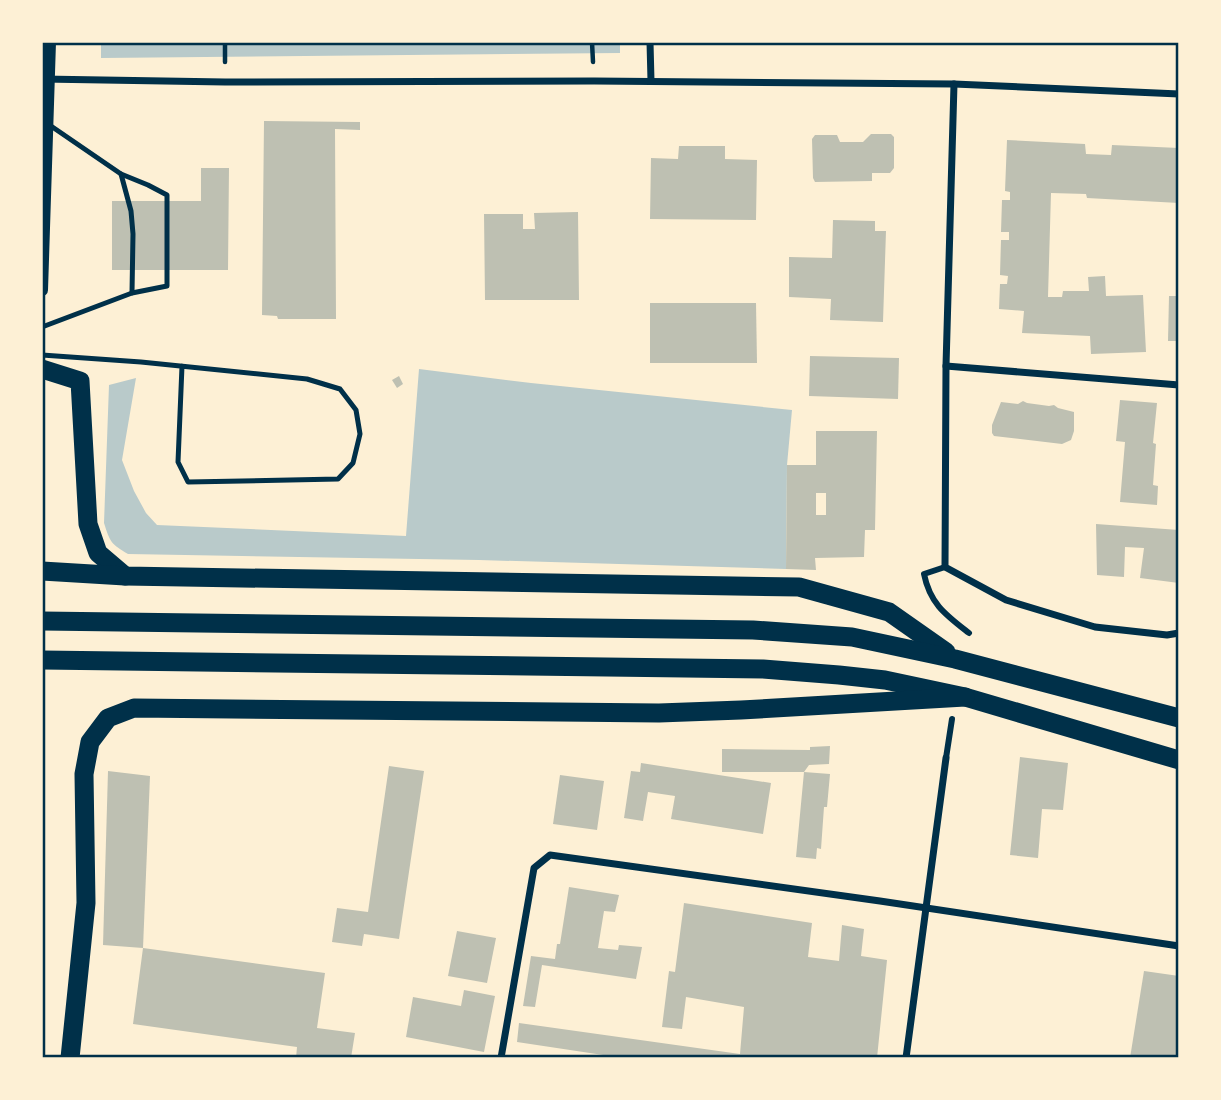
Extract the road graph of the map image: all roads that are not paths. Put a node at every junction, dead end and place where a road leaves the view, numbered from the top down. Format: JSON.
{"nodes":[{"id":1,"x":50,"y":42,"type":"edge"},
{"id":2,"x":650,"y":42,"type":"edge"},
{"id":3,"x":46,"y":79,"type":"edge"},
{"id":4,"x":651,"y":81,"type":"junction"},
{"id":5,"x":954,"y":84,"type":"junction"},
{"id":6,"x":1179,"y":94,"type":"edge"},
{"id":7,"x":48,"y":124,"type":"junction"},
{"id":8,"x":121,"y":174,"type":"junction"},
{"id":9,"x":43,"y":212,"type":"edge"},
{"id":10,"x":42,"y":260,"type":"edge"},
{"id":11,"x":42,"y":290,"type":"edge"},
{"id":12,"x":132,"y":293,"type":"junction"},
{"id":13,"x":42,"y":327,"type":"edge"},
{"id":14,"x":42,"y":355,"type":"edge"},
{"id":15,"x":182,"y":366,"type":"junction"},
{"id":16,"x":946,"y":366,"type":"junction"},
{"id":17,"x":42,"y":369,"type":"edge"},
{"id":18,"x":1179,"y":385,"type":"edge"},
{"id":19,"x":945,"y":567,"type":"junction"},
{"id":20,"x":42,"y":572,"type":"edge"},
{"id":21,"x":125,"y":576,"type":"junction"},
{"id":22,"x":42,"y":621,"type":"edge"},
{"id":23,"x":969,"y":633,"type":"dead end"},
{"id":24,"x":1179,"y":633,"type":"edge"},
{"id":25,"x":955,"y":659,"type":"junction"},
{"id":26,"x":42,"y":660,"type":"edge"},
{"id":27,"x":965,"y":697,"type":"junction"},
{"id":28,"x":1179,"y":718,"type":"edge"},
{"id":29,"x":952,"y":719,"type":"dead end"},
{"id":30,"x":946,"y":758,"type":"joint"},
{"id":31,"x":1179,"y":760,"type":"edge"},
{"id":32,"x":925,"y":908,"type":"junction"},
{"id":33,"x":1179,"y":946,"type":"edge"},
{"id":34,"x":70,"y":1058,"type":"edge"},
{"id":35,"x":501,"y":1058,"type":"edge"},
{"id":36,"x":906,"y":1058,"type":"edge"}],
"edges":[{"from":1,"to":3,"type":"street"},
{"from":2,"to":4,"type":"street"},
{"from":3,"to":4,"type":"street"},
{"from":3,"to":7,"type":"street"},
{"from":4,"to":5,"type":"street"},
{"from":5,"to":6,"type":"street"},
{"from":5,"to":16,"type":"street"},
{"from":7,"to":8,"type":"lane"},
{"from":7,"to":9,"type":"street"},
{"from":8,"to":12,"type":"lane"},
{"from":8,"to":12,"type":"lane"},
{"from":9,"to":10,"type":"street"},
{"from":10,"to":11,"type":"street"},
{"from":12,"to":13,"type":"lane"},
{"from":14,"to":15,"type":"lane"},
{"from":15,"to":15,"type":"lane"},
{"from":16,"to":18,"type":"street"},
{"from":16,"to":19,"type":"street"},
{"from":17,"to":21,"type":"highway"},
{"from":19,"to":23,"type":"street"},
{"from":19,"to":24,"type":"street"},
{"from":20,"to":21,"type":"highway"},
{"from":21,"to":25,"type":"highway"},
{"from":22,"to":25,"type":"highway"},
{"from":25,"to":28,"type":"highway"},
{"from":26,"to":27,"type":"highway"},
{"from":27,"to":31,"type":"highway"},
{"from":27,"to":34,"type":"highway"},
{"from":29,"to":30,"type":"street"},
{"from":30,"to":32,"type":"street"},
{"from":32,"to":33,"type":"street"},
{"from":32,"to":35,"type":"street"},
{"from":32,"to":36,"type":"street"}]}
